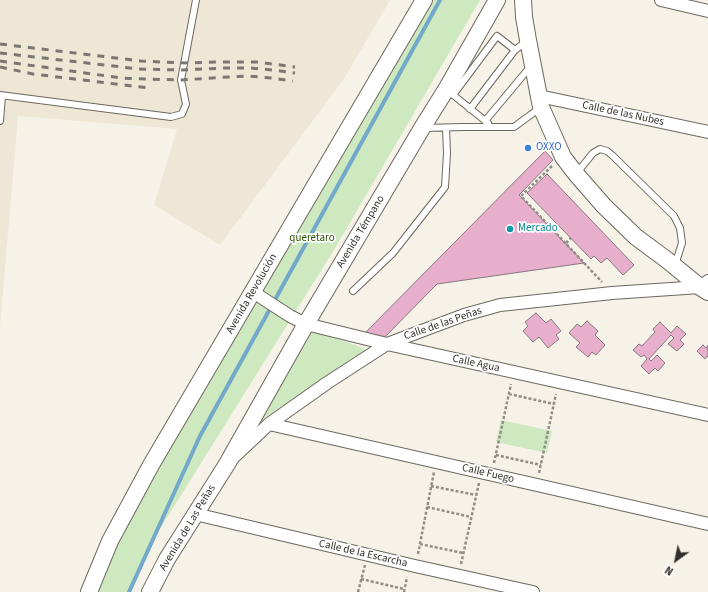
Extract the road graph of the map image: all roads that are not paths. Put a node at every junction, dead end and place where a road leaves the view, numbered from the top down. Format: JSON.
{"nodes":[{"id":1,"x":196,"y":0,"type":"edge"},
{"id":2,"x":424,"y":0,"type":"edge"},
{"id":3,"x":497,"y":0,"type":"edge"},
{"id":4,"x":523,"y":0,"type":"edge"},
{"id":5,"x":661,"y":0,"type":"edge"},
{"id":6,"x":708,"y":11,"type":"edge"},
{"id":7,"x":528,"y":40,"type":"junction"},
{"id":8,"x":515,"y":50,"type":"junction"},
{"id":9,"x":533,"y":64,"type":"junction"},
{"id":10,"x":450,"y":92,"type":"junction"},
{"id":11,"x":1,"y":95,"type":"edge"},
{"id":12,"x":540,"y":102,"type":"junction"},
{"id":13,"x":470,"y":109,"type":"junction"},
{"id":14,"x":0,"y":121,"type":"edge"},
{"id":15,"x":485,"y":121,"type":"junction"},
{"id":16,"x":492,"y":127,"type":"junction"},
{"id":17,"x":422,"y":128,"type":"junction"},
{"id":18,"x":446,"y":128,"type":"junction"},
{"id":19,"x":708,"y":132,"type":"edge"},
{"id":20,"x":576,"y":174,"type":"junction"},
{"id":21,"x":674,"y":266,"type":"junction"},
{"id":22,"x":705,"y":287,"type":"edge"},
{"id":23,"x":353,"y":291,"type":"dead end"},
{"id":24,"x":259,"y":296,"type":"junction"},
{"id":25,"x":306,"y":324,"type":"junction"},
{"id":26,"x":387,"y":344,"type":"junction"},
{"id":27,"x":708,"y":415,"type":"edge"},
{"id":28,"x":269,"y":424,"type":"junction"},
{"id":29,"x":227,"y":464,"type":"junction"},
{"id":30,"x":195,"y":514,"type":"junction"},
{"id":31,"x":708,"y":524,"type":"edge"},
{"id":32,"x":89,"y":592,"type":"edge"},
{"id":33,"x":150,"y":592,"type":"edge"},
{"id":34,"x":533,"y":592,"type":"edge"}],
"edges":[{"from":1,"to":11,"type":"lane"},
{"from":2,"to":24,"type":"main road","name":"Avenida Revolución"},
{"from":3,"to":10,"type":"main road","name":"Avenida Témpano"},
{"from":4,"to":7,"type":"main road"},
{"from":5,"to":6,"type":"street"},
{"from":7,"to":8,"type":"lane"},
{"from":7,"to":9,"type":"main road"},
{"from":8,"to":10,"type":"lane"},
{"from":8,"to":13,"type":"lane"},
{"from":9,"to":12,"type":"main road"},
{"from":9,"to":15,"type":"lane"},
{"from":10,"to":13,"type":"lane"},
{"from":10,"to":17,"type":"main road","name":"Avenida Témpano"},
{"from":11,"to":14,"type":"lane"},
{"from":12,"to":16,"type":"lane"},
{"from":12,"to":19,"type":"street","name":"Calle de las Nubes"},
{"from":12,"to":20,"type":"main road"},
{"from":13,"to":15,"type":"lane"},
{"from":15,"to":16,"type":"lane"},
{"from":16,"to":18,"type":"lane"},
{"from":17,"to":18,"type":"lane"},
{"from":17,"to":25,"type":"main road","name":"Avenida Témpano"},
{"from":18,"to":23,"type":"lane"},
{"from":20,"to":21,"type":"main road"},
{"from":20,"to":21,"type":"lane"},
{"from":21,"to":22,"type":"main road"},
{"from":22,"to":26,"type":"street","name":"Calle de las Peñas"},
{"from":24,"to":25,"type":"street","name":"Calle Agua"},
{"from":24,"to":32,"type":"main road","name":"Avenida Revolución"},
{"from":25,"to":26,"type":"street","name":"Calle Agua"},
{"from":25,"to":29,"type":"main road","name":"Avenida Témpano"},
{"from":26,"to":27,"type":"street","name":"Calle Agua"},
{"from":26,"to":28,"type":"street","name":"Calle de las Peñas"},
{"from":28,"to":29,"type":"street","name":"Calle de las Peñas"},
{"from":28,"to":31,"type":"street","name":"Calle Fuego"},
{"from":29,"to":30,"type":"main road","name":"Avenida de Las Peñas"},
{"from":30,"to":33,"type":"main road","name":"Avenida de Las Peñas"},
{"from":30,"to":34,"type":"street","name":"Calle de la Escarcha"}]}
